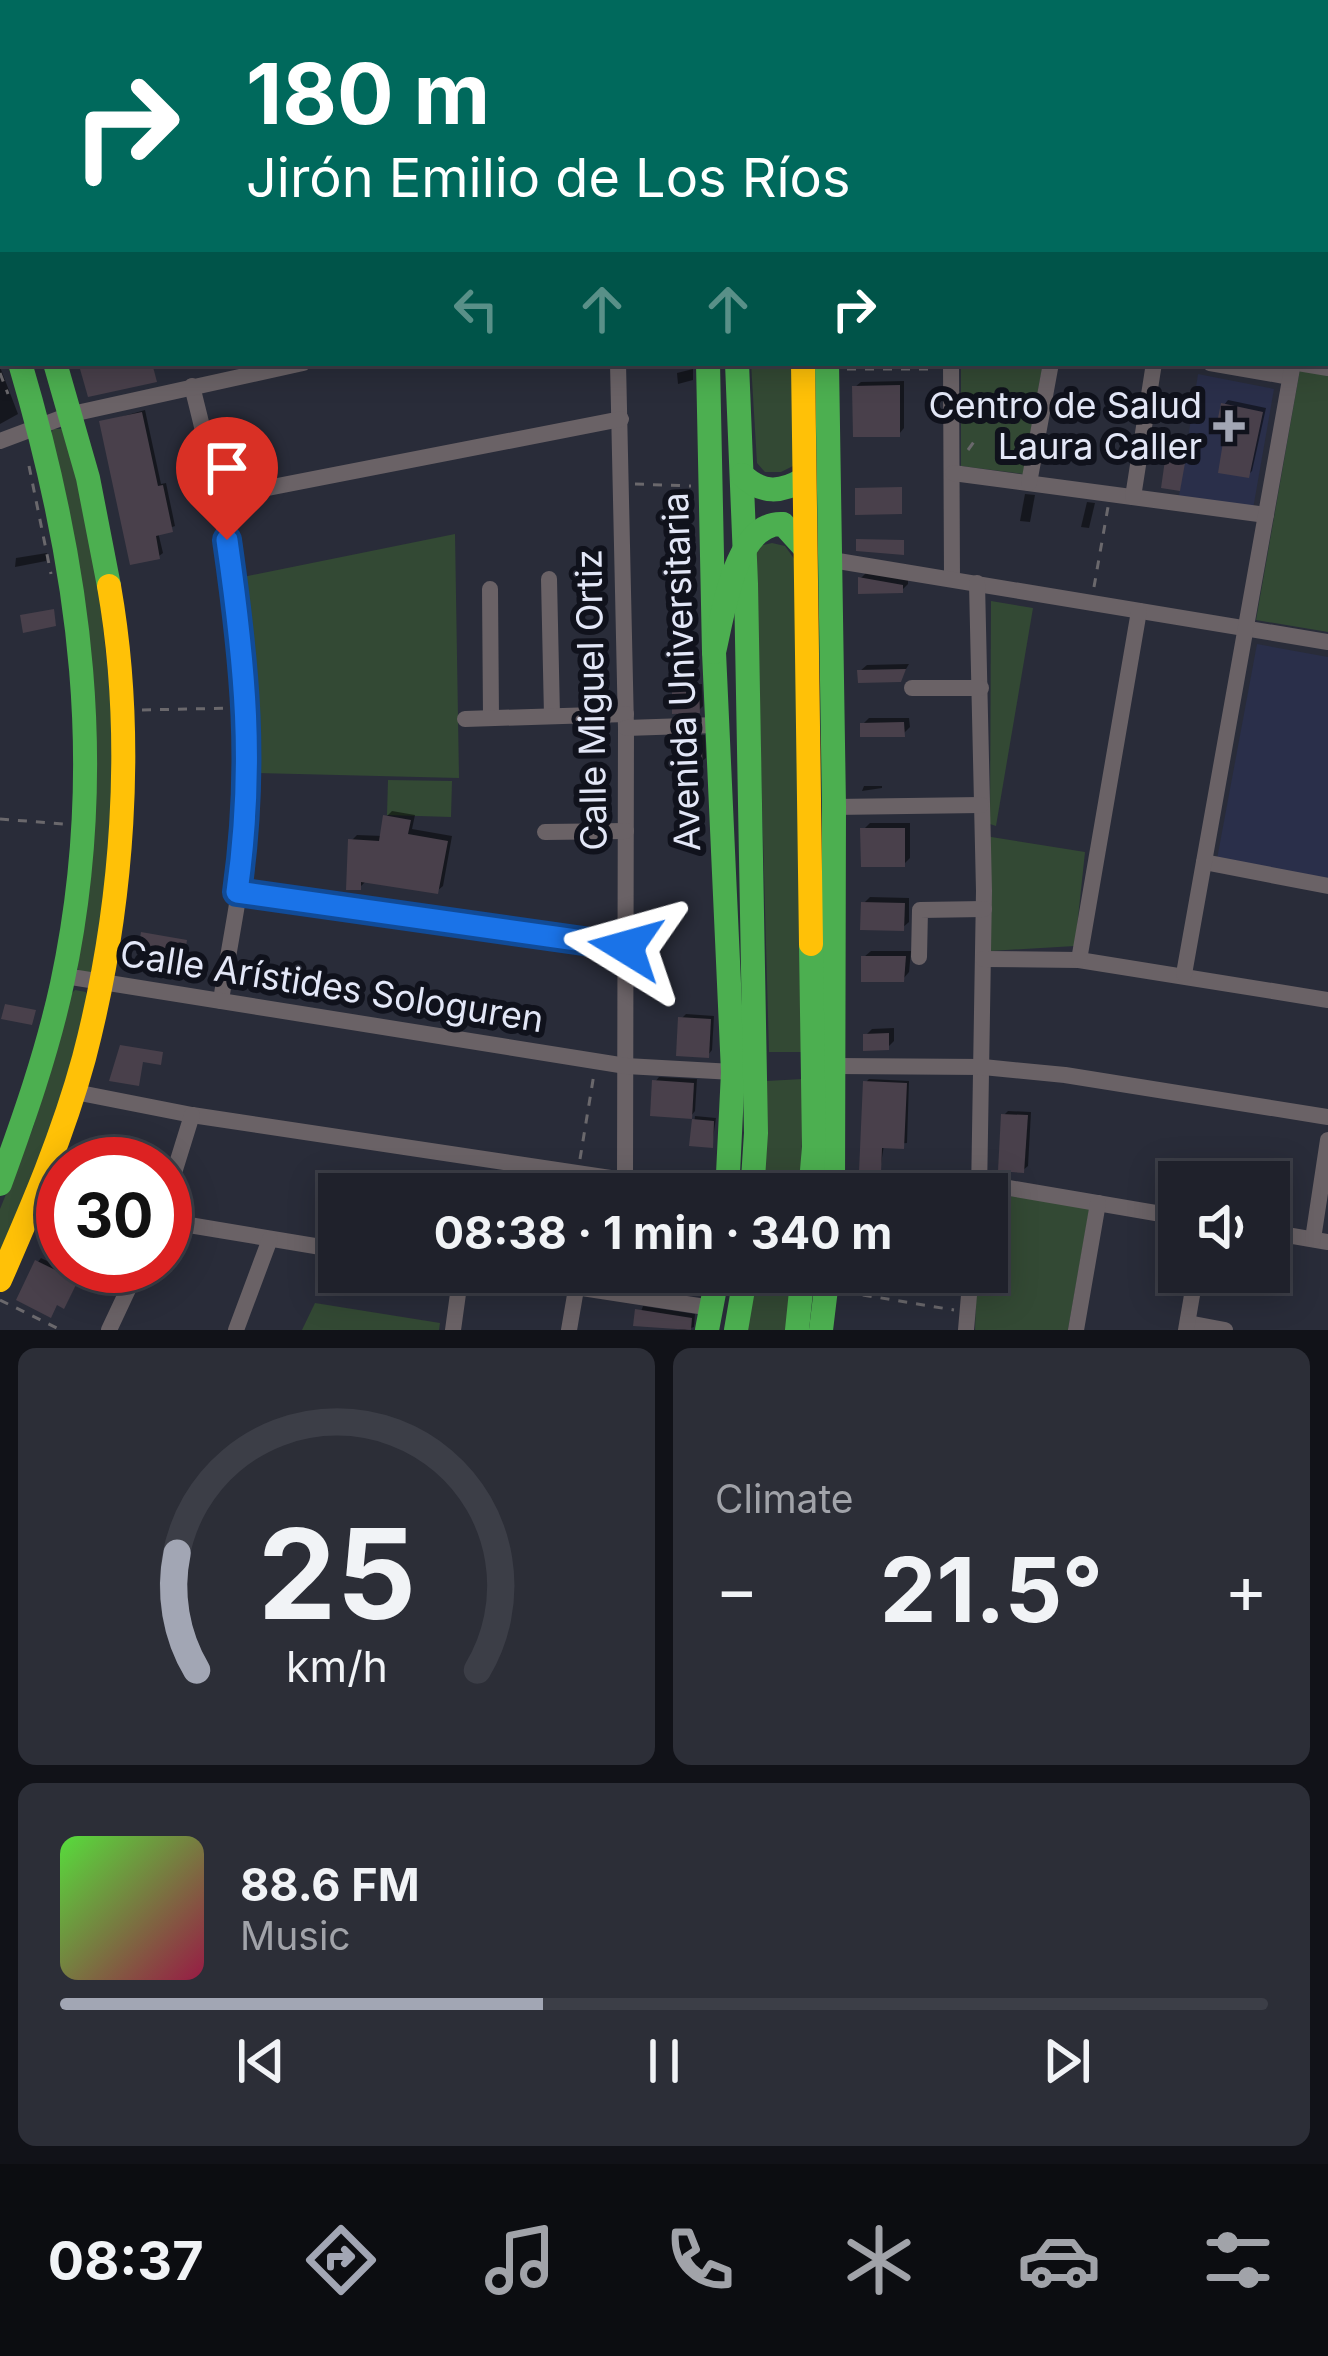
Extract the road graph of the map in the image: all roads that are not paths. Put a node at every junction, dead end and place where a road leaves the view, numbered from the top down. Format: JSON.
{"nodes":[{"id":1,"x":21,"y":366,"type":"edge"},
{"id":2,"x":56,"y":366,"type":"edge"},
{"id":3,"x":289,"y":366,"type":"edge"},
{"id":4,"x":618,"y":366,"type":"edge"},
{"id":5,"x":708,"y":366,"type":"edge"},
{"id":6,"x":737,"y":366,"type":"edge"},
{"id":7,"x":819,"y":366,"type":"edge"},
{"id":8,"x":819,"y":366,"type":"edge"},
{"id":9,"x":951,"y":366,"type":"edge"},
{"id":10,"x":1050,"y":366,"type":"edge"},
{"id":11,"x":1154,"y":366,"type":"edge"},
{"id":12,"x":1260,"y":366,"type":"edge"},
{"id":13,"x":1294,"y":368,"type":"edge"},
{"id":14,"x":1328,"y":368,"type":"edge"},
{"id":15,"x":192,"y":386,"type":"junction"},
{"id":16,"x":72,"y":414,"type":"junction"},
{"id":17,"x":621,"y":419,"type":"junction"},
{"id":18,"x":32,"y":429,"type":"junction"},
{"id":19,"x":0,"y":441,"type":"edge"},
{"id":20,"x":953,"y":473,"type":"junction"},
{"id":21,"x":742,"y":475,"type":"junction"},
{"id":22,"x":804,"y":479,"type":"junction"},
{"id":23,"x":1029,"y":483,"type":"junction"},
{"id":24,"x":220,"y":497,"type":"junction"},
{"id":25,"x":1133,"y":497,"type":"junction"},
{"id":26,"x":1266,"y":515,"type":"junction"},
{"id":27,"x":745,"y":544,"type":"junction"},
{"id":28,"x":803,"y":546,"type":"junction"},
{"id":29,"x":832,"y":560,"type":"junction"},
{"id":30,"x":952,"y":578,"type":"junction"},
{"id":31,"x":549,"y":579,"type":"dead end"},
{"id":32,"x":976,"y":584,"type":"junction"},
{"id":33,"x":490,"y":589,"type":"dead end"},
{"id":34,"x":1139,"y":610,"type":"junction"},
{"id":35,"x":1245,"y":628,"type":"junction"},
{"id":36,"x":1328,"y":642,"type":"edge"},
{"id":37,"x":714,"y":652,"type":"junction"},
{"id":38,"x":911,"y":688,"type":"dead end"},
{"id":39,"x":981,"y":688,"type":"junction"},
{"id":40,"x":552,"y":716,"type":"junction"},
{"id":41,"x":490,"y":718,"type":"junction"},
{"id":42,"x":465,"y":719,"type":"dead end"},
{"id":43,"x":626,"y":721,"type":"junction"},
{"id":44,"x":716,"y":725,"type":"junction"},
{"id":45,"x":981,"y":805,"type":"junction"},
{"id":46,"x":834,"y":807,"type":"junction"},
{"id":47,"x":626,"y":831,"type":"junction"},
{"id":48,"x":545,"y":832,"type":"dead end"},
{"id":49,"x":1204,"y":862,"type":"junction"},
{"id":50,"x":1328,"y":886,"type":"edge"},
{"id":51,"x":237,"y":892,"type":"junction"},
{"id":52,"x":983,"y":909,"type":"junction"},
{"id":53,"x":626,"y":947,"type":"junction"},
{"id":54,"x":919,"y":957,"type":"dead end"},
{"id":55,"x":983,"y":958,"type":"junction"},
{"id":56,"x":1078,"y":960,"type":"junction"},
{"id":57,"x":1184,"y":974,"type":"junction"},
{"id":58,"x":64,"y":976,"type":"junction"},
{"id":59,"x":103,"y":983,"type":"junction"},
{"id":60,"x":1328,"y":1000,"type":"edge"},
{"id":61,"x":221,"y":1001,"type":"junction"},
{"id":62,"x":626,"y":1066,"type":"junction"},
{"id":63,"x":836,"y":1066,"type":"junction"},
{"id":64,"x":983,"y":1067,"type":"junction"},
{"id":65,"x":733,"y":1072,"type":"junction"},
{"id":66,"x":75,"y":1092,"type":"junction"},
{"id":67,"x":193,"y":1115,"type":"junction"},
{"id":68,"x":1328,"y":1117,"type":"edge"},
{"id":69,"x":186,"y":1137,"type":"edge"},
{"id":70,"x":9,"y":1139,"type":"edge"},
{"id":71,"x":1328,"y":1140,"type":"edge"},
{"id":72,"x":578,"y":1173,"type":"edge"},
{"id":73,"x":625,"y":1173,"type":"edge"},
{"id":74,"x":728,"y":1173,"type":"edge"},
{"id":75,"x":753,"y":1173,"type":"edge"},
{"id":76,"x":811,"y":1173,"type":"edge"},
{"id":77,"x":833,"y":1173,"type":"edge"},
{"id":78,"x":980,"y":1173,"type":"edge"},
{"id":79,"x":0,"y":1184,"type":"edge"},
{"id":80,"x":1008,"y":1192,"type":"edge"},
{"id":81,"x":1097,"y":1203,"type":"junction"},
{"id":82,"x":1158,"y":1213,"type":"edge"},
{"id":83,"x":192,"y":1226,"type":"edge"},
{"id":84,"x":1290,"y":1235,"type":"edge"},
{"id":85,"x":270,"y":1239,"type":"junction"},
{"id":86,"x":1320,"y":1240,"type":"edge"},
{"id":87,"x":318,"y":1247,"type":"edge"},
{"id":88,"x":0,"y":1280,"type":"edge"},
{"id":89,"x":127,"y":1293,"type":"edge"},
{"id":90,"x":458,"y":1293,"type":"edge"},
{"id":91,"x":575,"y":1293,"type":"edge"},
{"id":92,"x":594,"y":1293,"type":"edge"},
{"id":93,"x":742,"y":1293,"type":"edge"},
{"id":94,"x":801,"y":1293,"type":"edge"},
{"id":95,"x":826,"y":1293,"type":"edge"},
{"id":96,"x":1193,"y":1293,"type":"edge"},
{"id":97,"x":709,"y":1319,"type":"edge"},
{"id":98,"x":1187,"y":1327,"type":"edge"},
{"id":99,"x":109,"y":1330,"type":"edge"},
{"id":100,"x":236,"y":1330,"type":"edge"},
{"id":101,"x":453,"y":1330,"type":"edge"},
{"id":102,"x":569,"y":1330,"type":"edge"},
{"id":103,"x":736,"y":1330,"type":"edge"},
{"id":104,"x":797,"y":1330,"type":"edge"},
{"id":105,"x":821,"y":1330,"type":"edge"},
{"id":106,"x":1076,"y":1330,"type":"edge"},
{"id":107,"x":1225,"y":1330,"type":"edge"}],
"edges":[{"from":1,"to":18,"type":"main road"},
{"from":2,"to":16,"type":"main road"},
{"from":3,"to":15,"type":"street"},
{"from":4,"to":17,"type":"street","name":"Calle Miguel Ortiz"},
{"from":5,"to":37,"type":"main road","name":"Avenida Universitaria"},
{"from":6,"to":21,"type":"main road","name":"Avenida Universitaria"},
{"from":7,"to":22,"type":"main road"},
{"from":8,"to":29,"type":"main road"},
{"from":9,"to":20,"type":"street"},
{"from":10,"to":23,"type":"street"},
{"from":11,"to":25,"type":"street"},
{"from":12,"to":13,"type":"street"},
{"from":13,"to":14,"type":"street"},
{"from":13,"to":26,"type":"street"},
{"from":15,"to":16,"type":"street"},
{"from":15,"to":24,"type":"street"},
{"from":16,"to":18,"type":"street"},
{"from":16,"to":59,"type":"main road"},
{"from":17,"to":24,"type":"street"},
{"from":17,"to":43,"type":"street","name":"Calle Miguel Ortiz"},
{"from":18,"to":19,"type":"street"},
{"from":18,"to":58,"type":"main road"},
{"from":20,"to":23,"type":"street"},
{"from":20,"to":30,"type":"street"},
{"from":21,"to":22,"type":"main road"},
{"from":21,"to":27,"type":"main road","name":"Avenida Universitaria"},
{"from":22,"to":28,"type":"main road"},
{"from":23,"to":25,"type":"street"},
{"from":24,"to":51,"type":"street"},
{"from":25,"to":26,"type":"street"},
{"from":26,"to":35,"type":"street"},
{"from":27,"to":28,"type":"main road"},
{"from":27,"to":37,"type":"main road"},
{"from":27,"to":75,"type":"main road","name":"Avenida Universitaria"},
{"from":28,"to":76,"type":"main road"},
{"from":29,"to":30,"type":"street"},
{"from":29,"to":46,"type":"main road"},
{"from":30,"to":32,"type":"street"},
{"from":31,"to":40,"type":"street"},
{"from":32,"to":34,"type":"street"},
{"from":32,"to":39,"type":"street"},
{"from":33,"to":41,"type":"street"},
{"from":34,"to":35,"type":"street"},
{"from":34,"to":56,"type":"street"},
{"from":35,"to":36,"type":"street"},
{"from":35,"to":49,"type":"street"},
{"from":37,"to":44,"type":"main road","name":"Avenida Universitaria"},
{"from":38,"to":39,"type":"street"},
{"from":39,"to":45,"type":"street"},
{"from":40,"to":41,"type":"street"},
{"from":40,"to":43,"type":"street"},
{"from":41,"to":42,"type":"street"},
{"from":43,"to":44,"type":"street"},
{"from":43,"to":47,"type":"street","name":"Calle Miguel Ortiz"},
{"from":44,"to":65,"type":"main road","name":"Avenida Universitaria"},
{"from":45,"to":46,"type":"street"},
{"from":45,"to":52,"type":"street"},
{"from":46,"to":63,"type":"main road"},
{"from":47,"to":48,"type":"street"},
{"from":47,"to":53,"type":"street","name":"Calle Miguel Ortiz"},
{"from":49,"to":50,"type":"street"},
{"from":49,"to":57,"type":"street"},
{"from":51,"to":53,"type":"street"},
{"from":51,"to":61,"type":"street"},
{"from":52,"to":54,"type":"street"},
{"from":52,"to":55,"type":"street"},
{"from":53,"to":62,"type":"street","name":"Calle Miguel Ortiz"},
{"from":55,"to":56,"type":"street"},
{"from":55,"to":64,"type":"street"},
{"from":56,"to":57,"type":"street"},
{"from":57,"to":60,"type":"street"},
{"from":58,"to":59,"type":"street","name":"Calle Arístides Sologuren"},
{"from":58,"to":70,"type":"main road"},
{"from":59,"to":61,"type":"street","name":"Calle Arístides Sologuren"},
{"from":59,"to":66,"type":"main road"},
{"from":61,"to":62,"type":"street","name":"Calle Arístides Sologuren"},
{"from":62,"to":65,"type":"street","name":"Calle Arístides Sologuren"},
{"from":62,"to":73,"type":"street","name":"Calle Miguel Ortiz"},
{"from":63,"to":64,"type":"street"},
{"from":63,"to":77,"type":"main road"},
{"from":64,"to":68,"type":"street"},
{"from":64,"to":78,"type":"street"},
{"from":65,"to":74,"type":"main road","name":"Avenida Universitaria"},
{"from":66,"to":67,"type":"street"},
{"from":66,"to":88,"type":"main road"},
{"from":67,"to":69,"type":"street"},
{"from":67,"to":72,"type":"street"},
{"from":70,"to":79,"type":"main road"},
{"from":71,"to":86,"type":"street"},
{"from":80,"to":81,"type":"street"},
{"from":81,"to":82,"type":"street"},
{"from":81,"to":106,"type":"street"},
{"from":83,"to":85,"type":"street"},
{"from":84,"to":86,"type":"street"},
{"from":85,"to":87,"type":"street"},
{"from":85,"to":100,"type":"street"},
{"from":89,"to":99,"type":"street"},
{"from":90,"to":101,"type":"street"},
{"from":91,"to":102,"type":"street"},
{"from":92,"to":97,"type":"street"},
{"from":93,"to":103,"type":"main road"},
{"from":94,"to":104,"type":"main road"},
{"from":95,"to":105,"type":"main road"},
{"from":96,"to":98,"type":"street"},
{"from":98,"to":107,"type":"street"}]}
